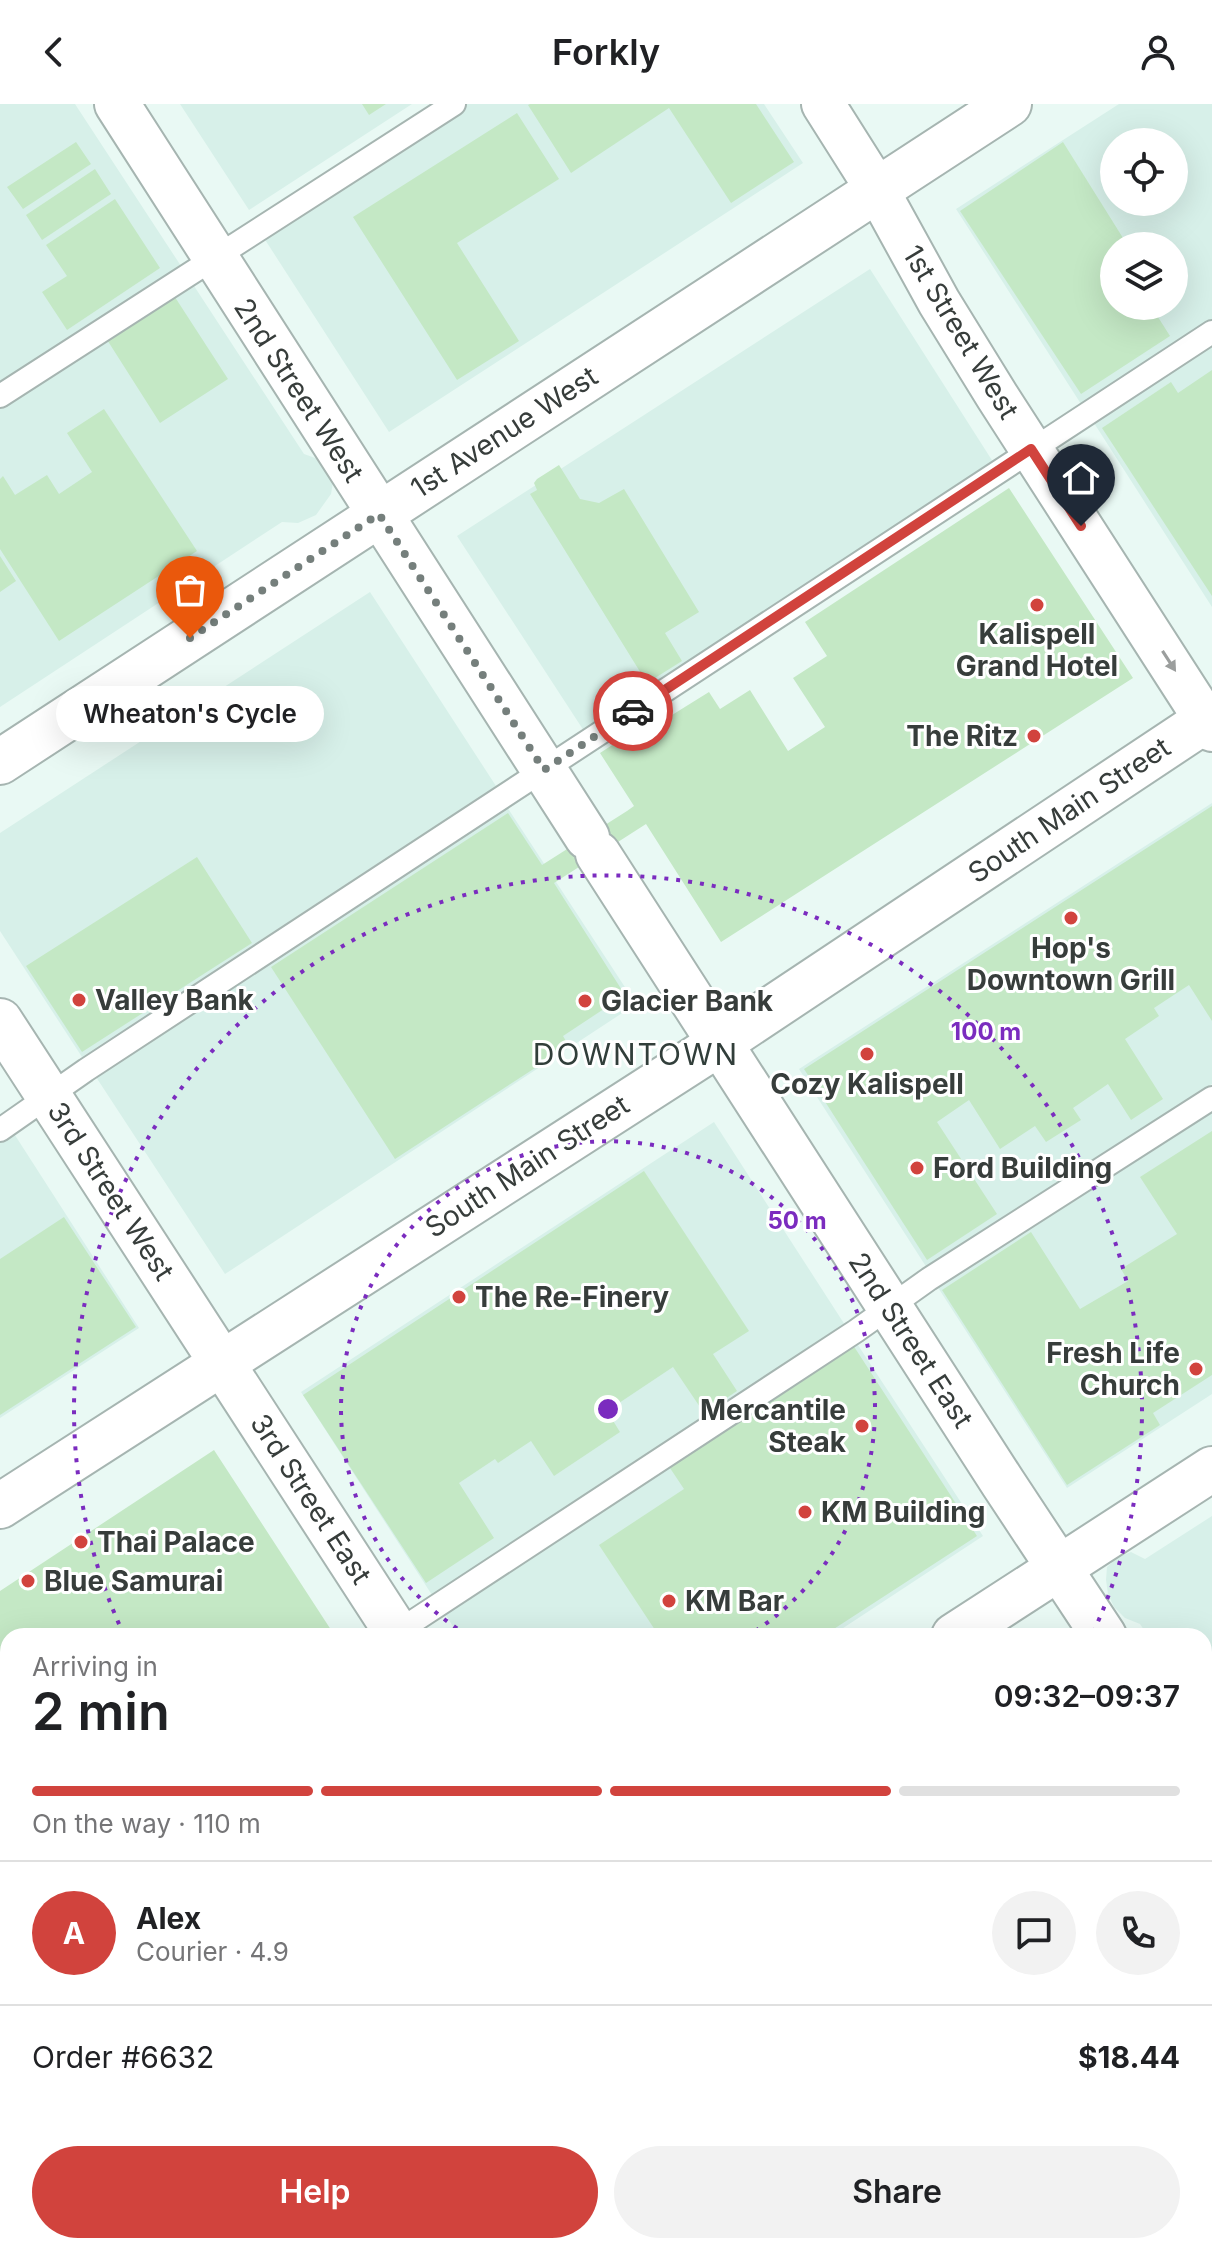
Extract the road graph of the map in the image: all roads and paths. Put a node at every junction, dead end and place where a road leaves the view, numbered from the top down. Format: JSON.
{"nodes":[{"id":1,"x":117,"y":104,"type":"edge"},
{"id":2,"x":454,"y":104,"type":"edge"},
{"id":3,"x":823,"y":104,"type":"edge"},
{"id":4,"x":1009,"y":104,"type":"edge"},
{"id":5,"x":878,"y":191,"type":"junction"},
{"id":6,"x":214,"y":259,"type":"junction"},
{"id":7,"x":1212,"y":332,"type":"edge"},
{"id":8,"x":0,"y":396,"type":"edge"},
{"id":9,"x":1031,"y":449,"type":"junction"},
{"id":10,"x":379,"y":514,"type":"junction"},
{"id":11,"x":1210,"y":722,"type":"edge"},
{"id":12,"x":0,"y":762,"type":"edge"},
{"id":13,"x":544,"y":770,"type":"junction"},
{"id":14,"x":0,"y":1021,"type":"edge"},
{"id":15,"x":720,"y":1043,"type":"junction"},
{"id":16,"x":49,"y":1095,"type":"junction"},
{"id":17,"x":1212,"y":1098,"type":"edge"},
{"id":18,"x":0,"y":1130,"type":"edge"},
{"id":19,"x":890,"y":1307,"type":"junction"},
{"id":20,"x":222,"y":1362,"type":"junction"},
{"id":21,"x":1212,"y":1469,"type":"edge"},
{"id":22,"x":0,"y":1506,"type":"edge"},
{"id":23,"x":1059,"y":1568,"type":"junction"},
{"id":24,"x":392,"y":1628,"type":"edge"},
{"id":25,"x":407,"y":1628,"type":"edge"},
{"id":26,"x":966,"y":1628,"type":"edge"},
{"id":27,"x":1099,"y":1628,"type":"edge"}],
"edges":[{"from":1,"to":6,"type":"street","name":"2nd Street West"},
{"from":2,"to":6,"type":"lane"},
{"from":3,"to":5,"type":"street","name":"1st Street West"},
{"from":4,"to":5,"type":"street","name":"1st Avenue West"},
{"from":5,"to":9,"type":"street","name":"1st Street West"},
{"from":5,"to":10,"type":"street","name":"1st Avenue West"},
{"from":6,"to":8,"type":"lane"},
{"from":6,"to":10,"type":"street","name":"2nd Street West"},
{"from":7,"to":9,"type":"lane"},
{"from":9,"to":11,"type":"street","name":"1st Street West","one_way":true},
{"from":9,"to":13,"type":"lane"},
{"from":10,"to":12,"type":"street","name":"1st Avenue West"},
{"from":10,"to":13,"type":"street","name":"2nd Street West"},
{"from":11,"to":15,"type":"street","name":"South Main Street"},
{"from":13,"to":15,"type":"street","name":"2nd Street West"},
{"from":13,"to":16,"type":"lane"},
{"from":14,"to":16,"type":"street","name":"3rd Street West"},
{"from":15,"to":19,"type":"street","name":"2nd Street East"},
{"from":15,"to":20,"type":"street","name":"South Main Street"},
{"from":16,"to":18,"type":"lane"},
{"from":16,"to":20,"type":"street","name":"3rd Street West"},
{"from":17,"to":19,"type":"lane"},
{"from":19,"to":23,"type":"street","name":"2nd Street East"},
{"from":19,"to":25,"type":"lane"},
{"from":20,"to":22,"type":"street","name":"South Main Street"},
{"from":20,"to":24,"type":"street","name":"3rd Street East"},
{"from":21,"to":23,"type":"street"},
{"from":23,"to":26,"type":"street"},
{"from":23,"to":27,"type":"street","name":"2nd Street East"}]}
